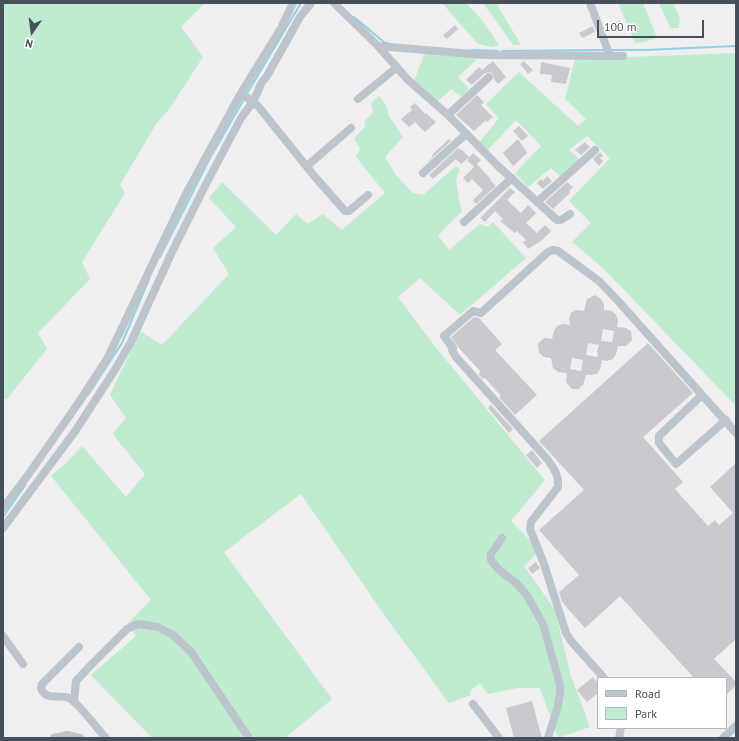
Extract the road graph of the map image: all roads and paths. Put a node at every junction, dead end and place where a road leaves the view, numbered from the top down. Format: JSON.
{"nodes":[{"id":1,"x":293,"y":3,"type":"edge"},
{"id":2,"x":311,"y":3,"type":"edge"},
{"id":3,"x":334,"y":3,"type":"edge"},
{"id":4,"x":590,"y":3,"type":"edge"},
{"id":5,"x":378,"y":46,"type":"junction"},
{"id":6,"x":610,"y":56,"type":"junction"},
{"id":7,"x":623,"y":56,"type":"dead end"},
{"id":8,"x":397,"y":67,"type":"junction"},
{"id":9,"x":489,"y":77,"type":"dead end"},
{"id":10,"x":243,"y":95,"type":"junction"},
{"id":11,"x":358,"y":99,"type":"dead end"},
{"id":12,"x":252,"y":101,"type":"junction"},
{"id":13,"x":448,"y":116,"type":"junction"},
{"id":14,"x":351,"y":128,"type":"dead end"},
{"id":15,"x":226,"y":134,"type":"junction"},
{"id":16,"x":466,"y":134,"type":"junction"},
{"id":17,"x":595,"y":150,"type":"dead end"},
{"id":18,"x":307,"y":166,"type":"junction"},
{"id":19,"x":423,"y":173,"type":"dead end"},
{"id":20,"x":512,"y":178,"type":"junction"},
{"id":21,"x":368,"y":195,"type":"dead end"},
{"id":22,"x":537,"y":202,"type":"junction"},
{"id":23,"x":570,"y":214,"type":"dead end"},
{"id":24,"x":464,"y":222,"type":"dead end"},
{"id":25,"x":111,"y":364,"type":"junction"},
{"id":26,"x":702,"y":395,"type":"junction"},
{"id":27,"x":726,"y":420,"type":"junction"},
{"id":28,"x":736,"y":433,"type":"edge"},
{"id":29,"x":31,"y":482,"type":"junction"},
{"id":30,"x":3,"y":508,"type":"edge"},
{"id":31,"x":3,"y":528,"type":"edge"},
{"id":32,"x":502,"y":538,"type":"dead end"},
{"id":33,"x":3,"y":636,"type":"edge"},
{"id":34,"x":79,"y":647,"type":"dead end"},
{"id":35,"x":23,"y":664,"type":"dead end"},
{"id":36,"x":603,"y":677,"type":"edge"},
{"id":37,"x":74,"y":702,"type":"junction"},
{"id":38,"x":473,"y":704,"type":"dead end"},
{"id":39,"x":736,"y":726,"type":"edge"},
{"id":40,"x":54,"y":738,"type":"edge"},
{"id":41,"x":80,"y":738,"type":"edge"},
{"id":42,"x":106,"y":738,"type":"edge"},
{"id":43,"x":249,"y":738,"type":"edge"},
{"id":44,"x":499,"y":738,"type":"edge"},
{"id":45,"x":548,"y":738,"type":"edge"},
{"id":46,"x":723,"y":738,"type":"edge"}],
"edges":[{"from":1,"to":10,"type":"street"},
{"from":2,"to":12,"type":"street"},
{"from":3,"to":5,"type":"street"},
{"from":4,"to":6,"type":"street"},
{"from":5,"to":6,"type":"street"},
{"from":5,"to":8,"type":"street"},
{"from":6,"to":7,"type":"street"},
{"from":8,"to":11,"type":"street"},
{"from":8,"to":13,"type":"street"},
{"from":9,"to":13,"type":"street"},
{"from":10,"to":12,"type":"street"},
{"from":10,"to":15,"type":"street"},
{"from":12,"to":15,"type":"street"},
{"from":12,"to":18,"type":"street"},
{"from":13,"to":16,"type":"street"},
{"from":14,"to":18,"type":"street"},
{"from":15,"to":25,"type":"street"},
{"from":15,"to":25,"type":"street"},
{"from":16,"to":19,"type":"street"},
{"from":16,"to":20,"type":"street"},
{"from":17,"to":22,"type":"street"},
{"from":18,"to":21,"type":"street"},
{"from":20,"to":22,"type":"street"},
{"from":20,"to":24,"type":"street"},
{"from":22,"to":23,"type":"street"},
{"from":25,"to":29,"type":"street"},
{"from":25,"to":29,"type":"street"},
{"from":26,"to":27,"type":"street"},
{"from":26,"to":27,"type":"street"},
{"from":26,"to":36,"type":"street"},
{"from":27,"to":28,"type":"street"},
{"from":29,"to":30,"type":"street"},
{"from":29,"to":31,"type":"street"},
{"from":32,"to":45,"type":"street"},
{"from":33,"to":35,"type":"street"},
{"from":34,"to":37,"type":"street"},
{"from":37,"to":42,"type":"street"},
{"from":37,"to":43,"type":"street"},
{"from":38,"to":44,"type":"street"},
{"from":39,"to":46,"type":"street"},
{"from":40,"to":41,"type":"street"}]}
